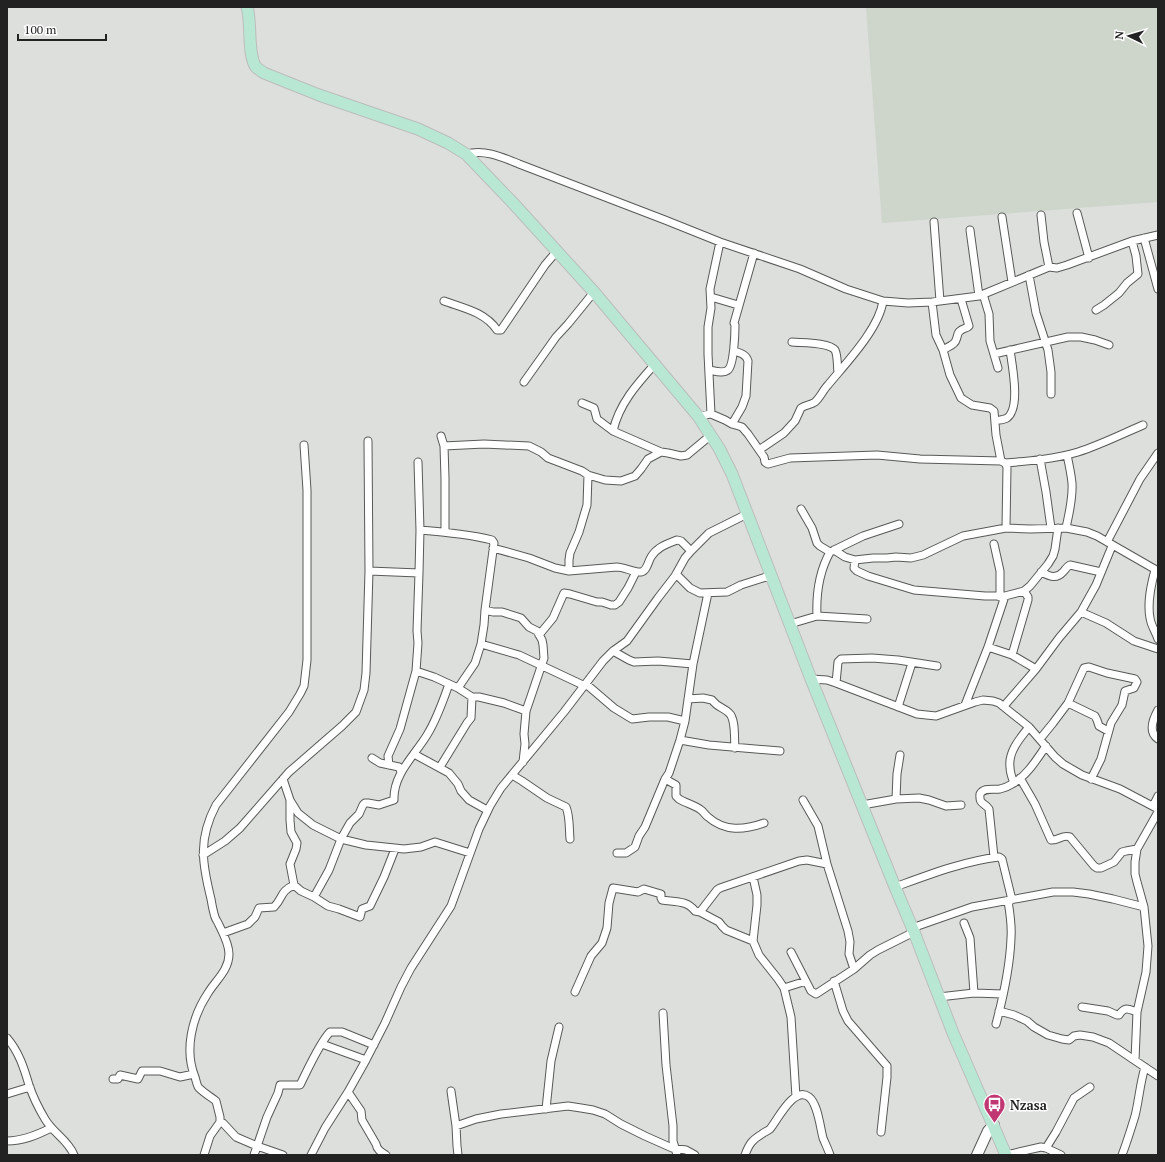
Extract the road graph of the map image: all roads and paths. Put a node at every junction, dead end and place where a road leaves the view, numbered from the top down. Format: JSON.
{"nodes":[{"id":1,"x":247,"y":7,"type":"edge"},
{"id":2,"x":256,"y":7,"type":"edge"},
{"id":3,"x":250,"y":28,"type":"junction"},
{"id":4,"x":466,"y":154,"type":"junction"},
{"id":5,"x":1077,"y":213,"type":"dead end"},
{"id":6,"x":1041,"y":215,"type":"dead end"},
{"id":7,"x":1002,"y":217,"type":"dead end"},
{"id":8,"x":934,"y":222,"type":"dead end"},
{"id":9,"x":970,"y":230,"type":"dead end"},
{"id":10,"x":1158,"y":235,"type":"edge"},
{"id":11,"x":1144,"y":238,"type":"junction"},
{"id":12,"x":1132,"y":241,"type":"junction"},
{"id":13,"x":720,"y":242,"type":"junction"},
{"id":14,"x":557,"y":251,"type":"junction"},
{"id":15,"x":754,"y":253,"type":"junction"},
{"id":16,"x":1089,"y":258,"type":"junction"},
{"id":17,"x":1049,"y":267,"type":"junction"},
{"id":18,"x":1029,"y":275,"type":"junction"},
{"id":19,"x":1012,"y":282,"type":"junction"},
{"id":20,"x":1158,"y":290,"type":"edge"},
{"id":21,"x":594,"y":292,"type":"junction"},
{"id":22,"x":981,"y":295,"type":"junction"},
{"id":23,"x":711,"y":297,"type":"junction"},
{"id":24,"x":961,"y":299,"type":"junction"},
{"id":25,"x":444,"y":301,"type":"dead end"},
{"id":26,"x":883,"y":301,"type":"junction"},
{"id":27,"x":940,"y":301,"type":"junction"},
{"id":28,"x":932,"y":302,"type":"junction"},
{"id":29,"x":738,"y":305,"type":"junction"},
{"id":30,"x":1096,"y":310,"type":"dead end"},
{"id":31,"x":1046,"y":341,"type":"junction"},
{"id":32,"x":792,"y":342,"type":"dead end"},
{"id":33,"x":1108,"y":345,"type":"dead end"},
{"id":34,"x":943,"y":350,"type":"junction"},
{"id":35,"x":1010,"y":350,"type":"junction"},
{"id":36,"x":734,"y":351,"type":"junction"},
{"id":37,"x":994,"y":354,"type":"junction"},
{"id":38,"x":655,"y":364,"type":"junction"},
{"id":39,"x":998,"y":368,"type":"dead end"},
{"id":40,"x":709,"y":370,"type":"junction"},
{"id":41,"x":838,"y":372,"type":"junction"},
{"id":42,"x":524,"y":382,"type":"dead end"},
{"id":43,"x":1051,"y":394,"type":"dead end"},
{"id":44,"x":582,"y":403,"type":"dead end"},
{"id":45,"x":711,"y":414,"type":"junction"},
{"id":46,"x":698,"y":416,"type":"junction"},
{"id":47,"x":995,"y":422,"type":"junction"},
{"id":48,"x":732,"y":424,"type":"junction"},
{"id":49,"x":1143,"y":425,"type":"dead end"},
{"id":50,"x":613,"y":431,"type":"junction"},
{"id":51,"x":711,"y":435,"type":"junction"},
{"id":52,"x":441,"y":436,"type":"dead end"},
{"id":53,"x":368,"y":441,"type":"dead end"},
{"id":54,"x":304,"y":445,"type":"dead end"},
{"id":55,"x":444,"y":446,"type":"junction"},
{"id":56,"x":759,"y":450,"type":"junction"},
{"id":57,"x":661,"y":452,"type":"junction"},
{"id":58,"x":1158,"y":452,"type":"edge"},
{"id":59,"x":1067,"y":455,"type":"junction"},
{"id":60,"x":1040,"y":459,"type":"junction"},
{"id":61,"x":418,"y":462,"type":"dead end"},
{"id":62,"x":1003,"y":462,"type":"junction"},
{"id":63,"x":588,"y":475,"type":"junction"},
{"id":64,"x":801,"y":509,"type":"dead end"},
{"id":65,"x":747,"y":514,"type":"junction"},
{"id":66,"x":899,"y":524,"type":"dead end"},
{"id":67,"x":1006,"y":528,"type":"junction"},
{"id":68,"x":1054,"y":528,"type":"junction"},
{"id":69,"x":1066,"y":528,"type":"junction"},
{"id":70,"x":420,"y":530,"type":"junction"},
{"id":71,"x":445,"y":532,"type":"junction"},
{"id":72,"x":994,"y":544,"type":"dead end"},
{"id":73,"x":1109,"y":544,"type":"junction"},
{"id":74,"x":493,"y":548,"type":"junction"},
{"id":75,"x":691,"y":551,"type":"junction"},
{"id":76,"x":832,"y":551,"type":"junction"},
{"id":77,"x":855,"y":560,"type":"junction"},
{"id":78,"x":1156,"y":570,"type":"edge"},
{"id":79,"x":369,"y":571,"type":"junction"},
{"id":80,"x":569,"y":571,"type":"junction"},
{"id":81,"x":636,"y":572,"type":"junction"},
{"id":82,"x":1041,"y":572,"type":"junction"},
{"id":83,"x":1101,"y":572,"type":"junction"},
{"id":84,"x":419,"y":574,"type":"junction"},
{"id":85,"x":676,"y":574,"type":"junction"},
{"id":86,"x":772,"y":579,"type":"junction"},
{"id":87,"x":1024,"y":591,"type":"junction"},
{"id":88,"x":708,"y":593,"type":"junction"},
{"id":89,"x":1003,"y":597,"type":"junction"},
{"id":90,"x":485,"y":610,"type":"junction"},
{"id":91,"x":1081,"y":612,"type":"junction"},
{"id":92,"x":817,"y":616,"type":"junction"},
{"id":93,"x":867,"y":619,"type":"dead end"},
{"id":94,"x":790,"y":624,"type":"junction"},
{"id":95,"x":539,"y":635,"type":"junction"},
{"id":96,"x":1158,"y":639,"type":"edge"},
{"id":97,"x":481,"y":644,"type":"junction"},
{"id":98,"x":988,"y":647,"type":"junction"},
{"id":99,"x":1158,"y":649,"type":"edge"},
{"id":100,"x":613,"y":651,"type":"junction"},
{"id":101,"x":1012,"y":655,"type":"junction"},
{"id":102,"x":912,"y":662,"type":"junction"},
{"id":103,"x":693,"y":664,"type":"junction"},
{"id":104,"x":541,"y":665,"type":"junction"},
{"id":105,"x":937,"y":666,"type":"dead end"},
{"id":106,"x":1036,"y":669,"type":"junction"},
{"id":107,"x":416,"y":671,"type":"junction"},
{"id":108,"x":811,"y":679,"type":"junction"},
{"id":109,"x":836,"y":683,"type":"junction"},
{"id":110,"x":449,"y":684,"type":"junction"},
{"id":111,"x":585,"y":685,"type":"junction"},
{"id":112,"x":458,"y":688,"type":"junction"},
{"id":113,"x":472,"y":697,"type":"junction"},
{"id":114,"x":688,"y":699,"type":"junction"},
{"id":115,"x":1068,"y":703,"type":"junction"},
{"id":116,"x":965,"y":705,"type":"junction"},
{"id":117,"x":1004,"y":706,"type":"junction"},
{"id":118,"x":898,"y":707,"type":"junction"},
{"id":119,"x":1158,"y":710,"type":"edge"},
{"id":120,"x":526,"y":711,"type":"junction"},
{"id":121,"x":685,"y":721,"type":"junction"},
{"id":122,"x":1029,"y":727,"type":"junction"},
{"id":123,"x":1108,"y":731,"type":"junction"},
{"id":124,"x":1040,"y":739,"type":"junction"},
{"id":125,"x":1158,"y":739,"type":"edge"},
{"id":126,"x":680,"y":740,"type":"junction"},
{"id":127,"x":1046,"y":746,"type":"junction"},
{"id":128,"x":735,"y":748,"type":"junction"},
{"id":129,"x":780,"y":751,"type":"dead end"},
{"id":130,"x":414,"y":754,"type":"junction"},
{"id":131,"x":900,"y":755,"type":"dead end"},
{"id":132,"x":372,"y":758,"type":"dead end"},
{"id":133,"x":523,"y":762,"type":"junction"},
{"id":134,"x":389,"y":764,"type":"junction"},
{"id":135,"x":440,"y":768,"type":"junction"},
{"id":136,"x":401,"y":772,"type":"junction"},
{"id":137,"x":512,"y":775,"type":"junction"},
{"id":138,"x":1020,"y":778,"type":"junction"},
{"id":139,"x":283,"y":779,"type":"junction"},
{"id":140,"x":665,"y":779,"type":"junction"},
{"id":141,"x":1091,"y":779,"type":"junction"},
{"id":142,"x":1014,"y":783,"type":"junction"},
{"id":143,"x":1158,"y":796,"type":"edge"},
{"id":144,"x":896,"y":799,"type":"junction"},
{"id":145,"x":290,"y":800,"type":"junction"},
{"id":146,"x":803,"y":800,"type":"dead end"},
{"id":147,"x":862,"y":805,"type":"junction"},
{"id":148,"x":961,"y":805,"type":"dead end"},
{"id":149,"x":1155,"y":807,"type":"edge"},
{"id":150,"x":487,"y":810,"type":"junction"},
{"id":151,"x":1158,"y":812,"type":"edge"},
{"id":152,"x":764,"y":823,"type":"dead end"},
{"id":153,"x":341,"y":839,"type":"junction"},
{"id":154,"x":570,"y":839,"type":"dead end"},
{"id":155,"x":396,"y":849,"type":"junction"},
{"id":156,"x":1137,"y":850,"type":"junction"},
{"id":157,"x":617,"y":853,"type":"dead end"},
{"id":158,"x":470,"y":854,"type":"junction"},
{"id":159,"x":203,"y":855,"type":"junction"},
{"id":160,"x":994,"y":857,"type":"junction"},
{"id":161,"x":827,"y":864,"type":"junction"},
{"id":162,"x":753,"y":877,"type":"junction"},
{"id":163,"x":294,"y":885,"type":"junction"},
{"id":164,"x":895,"y":887,"type":"junction"},
{"id":165,"x":314,"y":897,"type":"junction"},
{"id":166,"x":1010,"y":901,"type":"junction"},
{"id":167,"x":1144,"y":907,"type":"junction"},
{"id":168,"x":700,"y":912,"type":"junction"},
{"id":169,"x":964,"y":924,"type":"dead end"},
{"id":170,"x":913,"y":930,"type":"junction"},
{"id":171,"x":223,"y":933,"type":"junction"},
{"id":172,"x":753,"y":940,"type":"junction"},
{"id":173,"x":791,"y":952,"type":"dead end"},
{"id":174,"x":854,"y":969,"type":"junction"},
{"id":175,"x":806,"y":981,"type":"junction"},
{"id":176,"x":834,"y":981,"type":"junction"},
{"id":177,"x":784,"y":988,"type":"junction"},
{"id":178,"x":575,"y":992,"type":"dead end"},
{"id":179,"x":974,"y":993,"type":"junction"},
{"id":180,"x":1003,"y":994,"type":"junction"},
{"id":181,"x":939,"y":997,"type":"junction"},
{"id":182,"x":1082,"y":1007,"type":"dead end"},
{"id":183,"x":999,"y":1011,"type":"junction"},
{"id":184,"x":1137,"y":1012,"type":"junction"},
{"id":185,"x":663,"y":1013,"type":"dead end"},
{"id":186,"x":996,"y":1024,"type":"dead end"},
{"id":187,"x":559,"y":1027,"type":"dead end"},
{"id":188,"x":7,"y":1038,"type":"edge"},
{"id":189,"x":322,"y":1044,"type":"junction"},
{"id":190,"x":374,"y":1045,"type":"junction"},
{"id":191,"x":366,"y":1060,"type":"junction"},
{"id":192,"x":1135,"y":1060,"type":"junction"},
{"id":193,"x":1145,"y":1066,"type":"junction"},
{"id":194,"x":194,"y":1074,"type":"junction"},
{"id":195,"x":1158,"y":1076,"type":"edge"},
{"id":196,"x":113,"y":1079,"type":"dead end"},
{"id":197,"x":30,"y":1087,"type":"junction"},
{"id":198,"x":1090,"y":1087,"type":"dead end"},
{"id":199,"x":451,"y":1091,"type":"dead end"},
{"id":200,"x":348,"y":1092,"type":"junction"},
{"id":201,"x":7,"y":1094,"type":"edge"},
{"id":202,"x":796,"y":1097,"type":"junction"},
{"id":203,"x":546,"y":1109,"type":"junction"},
{"id":204,"x":220,"y":1122,"type":"junction"},
{"id":205,"x":994,"y":1125,"type":"junction"},
{"id":206,"x":456,"y":1126,"type":"junction"},
{"id":207,"x":51,"y":1128,"type":"junction"},
{"id":208,"x":881,"y":1132,"type":"dead end"},
{"id":209,"x":7,"y":1141,"type":"edge"},
{"id":210,"x":257,"y":1146,"type":"junction"},
{"id":211,"x":1046,"y":1148,"type":"junction"},
{"id":212,"x":676,"y":1152,"type":"edge"},
{"id":213,"x":74,"y":1155,"type":"edge"},
{"id":214,"x":204,"y":1155,"type":"edge"},
{"id":215,"x":254,"y":1155,"type":"edge"},
{"id":216,"x":283,"y":1155,"type":"edge"},
{"id":217,"x":311,"y":1155,"type":"edge"},
{"id":218,"x":386,"y":1155,"type":"edge"},
{"id":219,"x":458,"y":1155,"type":"edge"},
{"id":220,"x":695,"y":1155,"type":"edge"},
{"id":221,"x":745,"y":1155,"type":"edge"},
{"id":222,"x":830,"y":1155,"type":"edge"},
{"id":223,"x":977,"y":1155,"type":"edge"},
{"id":224,"x":1006,"y":1155,"type":"edge"},
{"id":225,"x":1061,"y":1155,"type":"edge"},
{"id":226,"x":1122,"y":1155,"type":"edge"}],
"edges":[{"from":1,"to":3,"type":"main road"},
{"from":2,"to":3,"type":"main road"},
{"from":3,"to":4,"type":"main road"},
{"from":4,"to":13,"type":"street"},
{"from":4,"to":14,"type":"main road"},
{"from":5,"to":16,"type":"street"},
{"from":6,"to":17,"type":"street"},
{"from":7,"to":19,"type":"street"},
{"from":8,"to":27,"type":"street"},
{"from":9,"to":22,"type":"street"},
{"from":10,"to":11,"type":"street"},
{"from":11,"to":12,"type":"street"},
{"from":11,"to":20,"type":"street"},
{"from":12,"to":16,"type":"street"},
{"from":12,"to":30,"type":"street"},
{"from":13,"to":15,"type":"street"},
{"from":13,"to":23,"type":"street"},
{"from":14,"to":21,"type":"main road"},
{"from":14,"to":25,"type":"street"},
{"from":15,"to":26,"type":"street"},
{"from":15,"to":29,"type":"street"},
{"from":16,"to":17,"type":"street"},
{"from":17,"to":18,"type":"street"},
{"from":18,"to":19,"type":"street"},
{"from":18,"to":31,"type":"street"},
{"from":19,"to":22,"type":"street"},
{"from":21,"to":38,"type":"main road"},
{"from":21,"to":42,"type":"street"},
{"from":22,"to":24,"type":"street"},
{"from":22,"to":37,"type":"street"},
{"from":23,"to":29,"type":"street"},
{"from":23,"to":40,"type":"street"},
{"from":24,"to":27,"type":"street"},
{"from":24,"to":34,"type":"street"},
{"from":26,"to":28,"type":"street"},
{"from":26,"to":41,"type":"street"},
{"from":27,"to":28,"type":"street"},
{"from":28,"to":34,"type":"street"},
{"from":29,"to":36,"type":"street"},
{"from":31,"to":33,"type":"street"},
{"from":31,"to":35,"type":"street"},
{"from":31,"to":43,"type":"street"},
{"from":32,"to":41,"type":"street"},
{"from":34,"to":47,"type":"street"},
{"from":35,"to":37,"type":"street"},
{"from":35,"to":47,"type":"street"},
{"from":36,"to":40,"type":"street"},
{"from":36,"to":48,"type":"street"},
{"from":37,"to":39,"type":"street"},
{"from":38,"to":46,"type":"main road"},
{"from":38,"to":50,"type":"street"},
{"from":40,"to":45,"type":"street"},
{"from":41,"to":56,"type":"street"},
{"from":44,"to":50,"type":"street"},
{"from":45,"to":46,"type":"street"},
{"from":45,"to":48,"type":"street"},
{"from":46,"to":51,"type":"main road"},
{"from":47,"to":62,"type":"street"},
{"from":48,"to":56,"type":"street"},
{"from":49,"to":59,"type":"street"},
{"from":50,"to":57,"type":"street"},
{"from":51,"to":57,"type":"street"},
{"from":51,"to":65,"type":"main road"},
{"from":52,"to":55,"type":"street"},
{"from":53,"to":79,"type":"street"},
{"from":54,"to":159,"type":"street"},
{"from":55,"to":63,"type":"street"},
{"from":55,"to":71,"type":"street"},
{"from":56,"to":62,"type":"street"},
{"from":57,"to":63,"type":"street"},
{"from":58,"to":73,"type":"street"},
{"from":59,"to":60,"type":"street"},
{"from":59,"to":69,"type":"street"},
{"from":60,"to":62,"type":"street"},
{"from":60,"to":68,"type":"street"},
{"from":61,"to":70,"type":"street"},
{"from":62,"to":67,"type":"street"},
{"from":63,"to":80,"type":"street"},
{"from":64,"to":76,"type":"street"},
{"from":65,"to":75,"type":"street"},
{"from":65,"to":86,"type":"main road"},
{"from":66,"to":76,"type":"street"},
{"from":67,"to":68,"type":"street"},
{"from":67,"to":77,"type":"street"},
{"from":68,"to":69,"type":"street"},
{"from":68,"to":82,"type":"street"},
{"from":69,"to":73,"type":"street"},
{"from":70,"to":71,"type":"street"},
{"from":70,"to":84,"type":"street"},
{"from":71,"to":74,"type":"street"},
{"from":72,"to":89,"type":"street"},
{"from":73,"to":78,"type":"street"},
{"from":73,"to":83,"type":"street"},
{"from":74,"to":80,"type":"street"},
{"from":74,"to":90,"type":"street"},
{"from":75,"to":81,"type":"street"},
{"from":75,"to":85,"type":"street"},
{"from":76,"to":77,"type":"street"},
{"from":76,"to":92,"type":"street"},
{"from":77,"to":89,"type":"street"},
{"from":78,"to":96,"type":"street"},
{"from":79,"to":84,"type":"street"},
{"from":79,"to":139,"type":"street"},
{"from":80,"to":81,"type":"street"},
{"from":81,"to":95,"type":"street"},
{"from":82,"to":83,"type":"street"},
{"from":82,"to":87,"type":"street"},
{"from":83,"to":91,"type":"street"},
{"from":84,"to":107,"type":"street"},
{"from":85,"to":88,"type":"street"},
{"from":85,"to":100,"type":"street"},
{"from":86,"to":88,"type":"street"},
{"from":86,"to":94,"type":"main road"},
{"from":87,"to":89,"type":"street"},
{"from":87,"to":101,"type":"street"},
{"from":88,"to":103,"type":"street"},
{"from":89,"to":98,"type":"street"},
{"from":90,"to":95,"type":"street"},
{"from":90,"to":97,"type":"street"},
{"from":91,"to":99,"type":"street"},
{"from":91,"to":106,"type":"street"},
{"from":92,"to":93,"type":"street"},
{"from":92,"to":94,"type":"street"},
{"from":94,"to":108,"type":"main road"},
{"from":95,"to":104,"type":"street"},
{"from":97,"to":104,"type":"street"},
{"from":97,"to":112,"type":"street"},
{"from":98,"to":101,"type":"street"},
{"from":98,"to":116,"type":"street"},
{"from":100,"to":103,"type":"street"},
{"from":100,"to":111,"type":"street"},
{"from":101,"to":106,"type":"street"},
{"from":102,"to":105,"type":"street"},
{"from":102,"to":109,"type":"street"},
{"from":102,"to":118,"type":"street"},
{"from":103,"to":114,"type":"street"},
{"from":104,"to":111,"type":"street"},
{"from":104,"to":120,"type":"street"},
{"from":106,"to":117,"type":"street"},
{"from":107,"to":110,"type":"street"},
{"from":107,"to":134,"type":"street"},
{"from":108,"to":109,"type":"street"},
{"from":108,"to":147,"type":"main road"},
{"from":109,"to":118,"type":"street"},
{"from":110,"to":112,"type":"street"},
{"from":110,"to":130,"type":"street"},
{"from":111,"to":121,"type":"street"},
{"from":111,"to":133,"type":"street"},
{"from":112,"to":113,"type":"street"},
{"from":113,"to":120,"type":"street"},
{"from":113,"to":135,"type":"street"},
{"from":114,"to":121,"type":"street"},
{"from":114,"to":128,"type":"street"},
{"from":115,"to":123,"type":"street"},
{"from":115,"to":123,"type":"street"},
{"from":115,"to":124,"type":"street"},
{"from":116,"to":117,"type":"street"},
{"from":116,"to":118,"type":"street"},
{"from":117,"to":122,"type":"street"},
{"from":119,"to":125,"type":"street"},
{"from":120,"to":133,"type":"street"},
{"from":121,"to":126,"type":"street"},
{"from":122,"to":124,"type":"street"},
{"from":122,"to":142,"type":"street"},
{"from":123,"to":141,"type":"street"},
{"from":124,"to":127,"type":"street"},
{"from":126,"to":128,"type":"street"},
{"from":126,"to":140,"type":"street"},
{"from":127,"to":138,"type":"street"},
{"from":127,"to":141,"type":"street"},
{"from":128,"to":129,"type":"street"},
{"from":130,"to":135,"type":"street"},
{"from":130,"to":136,"type":"street"},
{"from":131,"to":144,"type":"street"},
{"from":132,"to":134,"type":"street"},
{"from":133,"to":137,"type":"street"},
{"from":134,"to":136,"type":"street"},
{"from":135,"to":150,"type":"street"},
{"from":136,"to":153,"type":"street"},
{"from":137,"to":150,"type":"street"},
{"from":137,"to":154,"type":"street"},
{"from":138,"to":142,"type":"street"},
{"from":138,"to":156,"type":"street"},
{"from":139,"to":145,"type":"street"},
{"from":139,"to":159,"type":"street"},
{"from":140,"to":152,"type":"street"},
{"from":140,"to":157,"type":"street"},
{"from":141,"to":149,"type":"street"},
{"from":142,"to":160,"type":"street"},
{"from":143,"to":149,"type":"street"},
{"from":144,"to":147,"type":"street"},
{"from":144,"to":148,"type":"street"},
{"from":145,"to":153,"type":"street"},
{"from":145,"to":163,"type":"street"},
{"from":146,"to":161,"type":"street"},
{"from":147,"to":164,"type":"main road"},
{"from":150,"to":158,"type":"street"},
{"from":151,"to":156,"type":"street"},
{"from":153,"to":155,"type":"street"},
{"from":153,"to":165,"type":"street"},
{"from":155,"to":158,"type":"street"},
{"from":155,"to":165,"type":"street"},
{"from":156,"to":167,"type":"street"},
{"from":158,"to":190,"type":"street"},
{"from":159,"to":171,"type":"street"},
{"from":160,"to":164,"type":"street"},
{"from":160,"to":166,"type":"street"},
{"from":161,"to":162,"type":"street"},
{"from":161,"to":174,"type":"street"},
{"from":162,"to":168,"type":"street"},
{"from":162,"to":172,"type":"street"},
{"from":163,"to":165,"type":"street"},
{"from":163,"to":171,"type":"street"},
{"from":164,"to":170,"type":"main road"},
{"from":166,"to":167,"type":"street"},
{"from":166,"to":170,"type":"street"},
{"from":166,"to":180,"type":"street"},
{"from":167,"to":184,"type":"street"},
{"from":168,"to":172,"type":"street"},
{"from":168,"to":178,"type":"street"},
{"from":169,"to":179,"type":"street"},
{"from":170,"to":174,"type":"street"},
{"from":170,"to":181,"type":"main road"},
{"from":171,"to":194,"type":"street"},
{"from":172,"to":177,"type":"street"},
{"from":173,"to":175,"type":"street"},
{"from":174,"to":176,"type":"street"},
{"from":175,"to":176,"type":"street"},
{"from":175,"to":177,"type":"street"},
{"from":176,"to":208,"type":"street"},
{"from":177,"to":202,"type":"street"},
{"from":179,"to":180,"type":"street"},
{"from":179,"to":181,"type":"street"},
{"from":180,"to":183,"type":"street"},
{"from":181,"to":205,"type":"main road"},
{"from":182,"to":184,"type":"street"},
{"from":183,"to":186,"type":"street"},
{"from":183,"to":192,"type":"street"},
{"from":184,"to":192,"type":"street"},
{"from":185,"to":212,"type":"street"},
{"from":187,"to":203,"type":"street"},
{"from":188,"to":197,"type":"street"},
{"from":189,"to":190,"type":"street"},
{"from":189,"to":191,"type":"street"},
{"from":189,"to":210,"type":"street"},
{"from":190,"to":191,"type":"street"},
{"from":191,"to":200,"type":"street"},
{"from":192,"to":193,"type":"street"},
{"from":193,"to":195,"type":"street"},
{"from":193,"to":226,"type":"street"},
{"from":194,"to":196,"type":"street"},
{"from":194,"to":204,"type":"street"},
{"from":197,"to":201,"type":"street"},
{"from":197,"to":207,"type":"street"},
{"from":198,"to":211,"type":"street"},
{"from":199,"to":206,"type":"street"},
{"from":200,"to":217,"type":"street"},
{"from":200,"to":218,"type":"street"},
{"from":202,"to":221,"type":"street"},
{"from":202,"to":222,"type":"street"},
{"from":203,"to":206,"type":"street"},
{"from":203,"to":212,"type":"street"},
{"from":204,"to":210,"type":"street"},
{"from":204,"to":214,"type":"street"},
{"from":205,"to":223,"type":"main road"},
{"from":205,"to":224,"type":"main road"},
{"from":206,"to":219,"type":"street"},
{"from":207,"to":209,"type":"street"},
{"from":207,"to":213,"type":"street"},
{"from":210,"to":215,"type":"street"},
{"from":210,"to":216,"type":"street"},
{"from":211,"to":224,"type":"street"},
{"from":211,"to":225,"type":"street"},
{"from":212,"to":220,"type":"street"}]}
